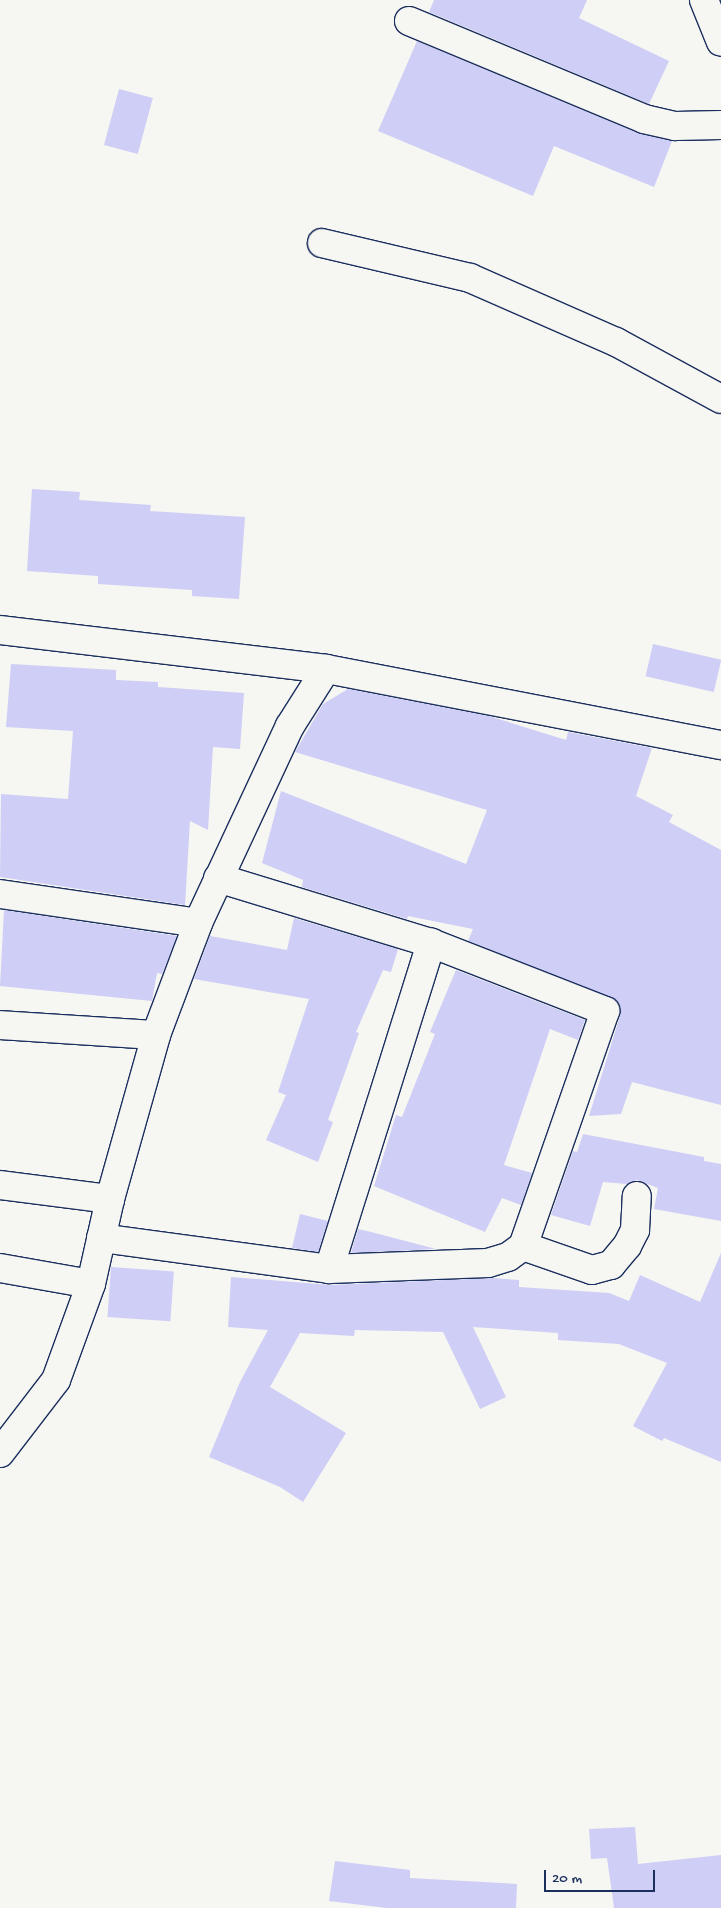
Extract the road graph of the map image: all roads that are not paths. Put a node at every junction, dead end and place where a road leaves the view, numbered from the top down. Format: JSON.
{"nodes":[{"id":1,"x":704,"y":0,"type":"edge"},
{"id":2,"x":408,"y":21,"type":"dead end"},
{"id":3,"x":721,"y":42,"type":"edge"},
{"id":4,"x":721,"y":125,"type":"edge"},
{"id":5,"x":322,"y":243,"type":"dead end"},
{"id":6,"x":721,"y":399,"type":"edge"},
{"id":7,"x":0,"y":630,"type":"edge"},
{"id":8,"x":326,"y":669,"type":"junction"},
{"id":9,"x":721,"y":745,"type":"edge"},
{"id":10,"x":218,"y":878,"type":"junction"},
{"id":11,"x":0,"y":894,"type":"edge"},
{"id":12,"x":198,"y":924,"type":"junction"},
{"id":13,"x":431,"y":943,"type":"junction"},
{"id":14,"x":0,"y":1025,"type":"edge"},
{"id":15,"x":156,"y":1035,"type":"junction"},
{"id":16,"x":0,"y":1186,"type":"edge"},
{"id":17,"x":637,"y":1196,"type":"dead end"},
{"id":18,"x":110,"y":1199,"type":"junction"},
{"id":19,"x":101,"y":1238,"type":"junction"},
{"id":20,"x":523,"y":1246,"type":"junction"},
{"id":21,"x":0,"y":1268,"type":"edge"},
{"id":22,"x":329,"y":1269,"type":"junction"},
{"id":23,"x":91,"y":1284,"type":"junction"},
{"id":24,"x":0,"y":1452,"type":"edge"}],
"edges":[{"from":1,"to":3,"type":"street"},
{"from":2,"to":4,"type":"street"},
{"from":5,"to":6,"type":"street"},
{"from":7,"to":8,"type":"street"},
{"from":8,"to":9,"type":"street"},
{"from":8,"to":10,"type":"street"},
{"from":10,"to":12,"type":"street"},
{"from":10,"to":13,"type":"street"},
{"from":11,"to":12,"type":"street"},
{"from":12,"to":15,"type":"street"},
{"from":13,"to":20,"type":"street"},
{"from":13,"to":22,"type":"street"},
{"from":14,"to":15,"type":"street"},
{"from":15,"to":18,"type":"street"},
{"from":16,"to":18,"type":"street"},
{"from":17,"to":20,"type":"street"},
{"from":18,"to":19,"type":"street"},
{"from":19,"to":22,"type":"street"},
{"from":19,"to":23,"type":"street"},
{"from":20,"to":22,"type":"street"},
{"from":21,"to":23,"type":"street"},
{"from":23,"to":24,"type":"street"}]}
